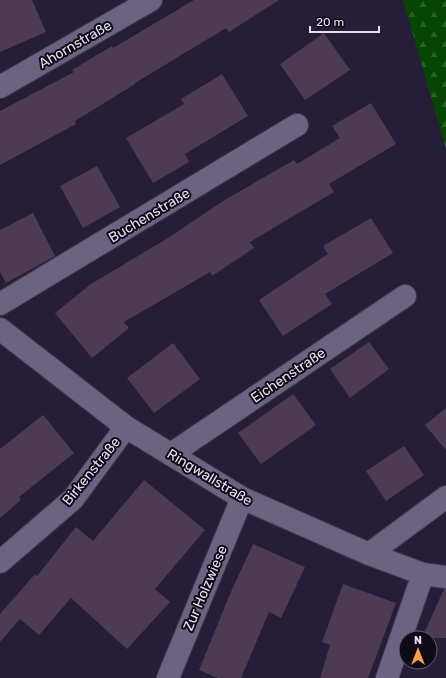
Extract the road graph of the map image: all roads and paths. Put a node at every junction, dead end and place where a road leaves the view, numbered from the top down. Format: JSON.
{"nodes":[{"id":1,"x":151,"y":0,"type":"edge"},
{"id":2,"x":0,"y":87,"type":"edge"},
{"id":3,"x":297,"y":125,"type":"dead end"},
{"id":4,"x":405,"y":296,"type":"dead end"},
{"id":5,"x":0,"y":304,"type":"edge"},
{"id":6,"x":0,"y":329,"type":"edge"},
{"id":7,"x":126,"y":427,"type":"junction"},
{"id":8,"x":171,"y":454,"type":"junction"},
{"id":9,"x":446,"y":497,"type":"edge"},
{"id":10,"x":242,"y":498,"type":"junction"},
{"id":11,"x":368,"y":554,"type":"junction"},
{"id":12,"x":0,"y":562,"type":"edge"},
{"id":13,"x":423,"y":574,"type":"junction"},
{"id":14,"x":446,"y":577,"type":"edge"},
{"id":15,"x":168,"y":678,"type":"edge"},
{"id":16,"x":387,"y":678,"type":"edge"}],
"edges":[{"from":1,"to":2,"type":"street","name":"Ahornstraße"},
{"from":3,"to":5,"type":"street","name":"Buchenstraße"},
{"from":4,"to":8,"type":"street","name":"Eichenstraße"},
{"from":6,"to":7,"type":"street","name":"Ringwallstraße"},
{"from":7,"to":8,"type":"street","name":"Ringwallstraße"},
{"from":7,"to":12,"type":"street","name":"Birkenstraße"},
{"from":8,"to":10,"type":"street","name":"Ringwallstraße"},
{"from":9,"to":11,"type":"street"},
{"from":10,"to":11,"type":"street","name":"Ringwallstraße"},
{"from":10,"to":15,"type":"street","name":"Zur Holzwiese"},
{"from":11,"to":13,"type":"street","name":"Ringwallstraße"},
{"from":13,"to":14,"type":"street","name":"Ringwallstraße"},
{"from":13,"to":16,"type":"street"}]}
